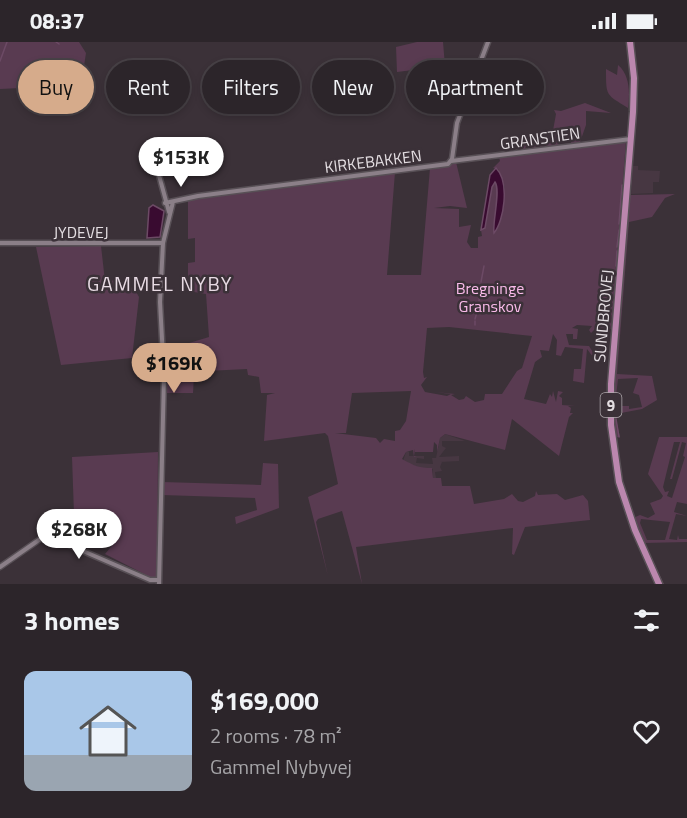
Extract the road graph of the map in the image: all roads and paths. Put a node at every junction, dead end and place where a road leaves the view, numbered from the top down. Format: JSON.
{"nodes":[{"id":1,"x":488,"y":42,"type":"edge"},
{"id":2,"x":630,"y":42,"type":"edge"},
{"id":3,"x":631,"y":139,"type":"junction"},
{"id":4,"x":154,"y":158,"type":"dead end"},
{"id":5,"x":451,"y":161,"type":"junction"},
{"id":6,"x":173,"y":202,"type":"junction"},
{"id":7,"x":165,"y":203,"type":"junction"},
{"id":8,"x":169,"y":212,"type":"junction"},
{"id":9,"x":0,"y":243,"type":"edge"},
{"id":10,"x":163,"y":243,"type":"junction"},
{"id":11,"x":0,"y":567,"type":"edge"},
{"id":12,"x":158,"y":582,"type":"edge"},
{"id":13,"x":659,"y":584,"type":"edge"}],
"edges":[{"from":1,"to":5,"type":"street"},
{"from":2,"to":3,"type":"main road","name":"SUNDBROVEJ","number":"9"},
{"from":3,"to":5,"type":"street","name":"GRANSTIEN"},
{"from":3,"to":13,"type":"main road","name":"SUNDBROVEJ","number":"9"},
{"from":4,"to":7,"type":"street"},
{"from":5,"to":6,"type":"street","name":"KIRKEBAKKEN"},
{"from":6,"to":7,"type":"street","name":"KIRKEBAKKEN"},
{"from":6,"to":8,"type":"street"},
{"from":7,"to":8,"type":"street"},
{"from":8,"to":10,"type":"street"},
{"from":9,"to":10,"type":"street","name":"JYDEVEJ"},
{"from":10,"to":12,"type":"street"},
{"from":11,"to":12,"type":"street"}]}
